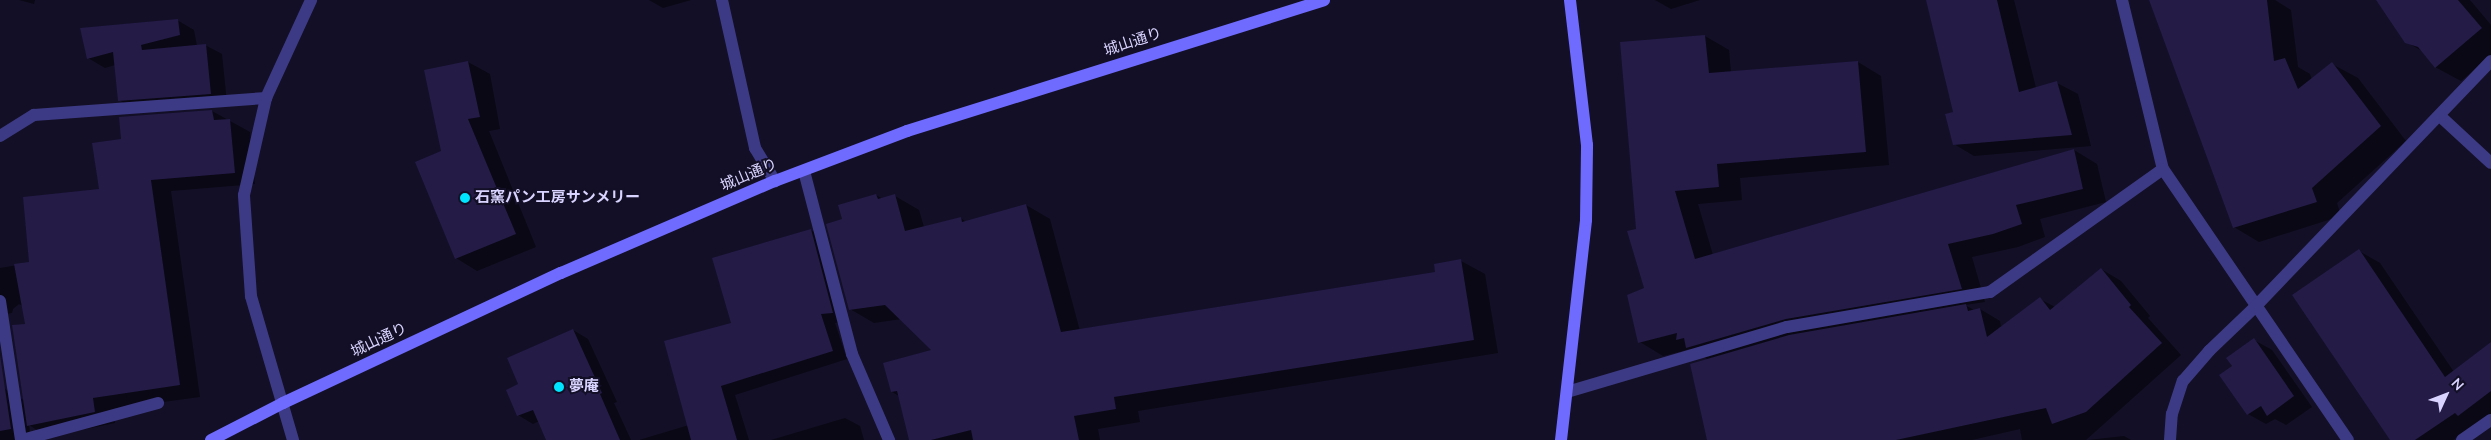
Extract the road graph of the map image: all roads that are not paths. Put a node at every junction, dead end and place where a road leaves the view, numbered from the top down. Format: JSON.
{"nodes":[{"id":1,"x":311,"y":0,"type":"edge"},
{"id":2,"x":722,"y":0,"type":"edge"},
{"id":3,"x":1324,"y":0,"type":"edge"},
{"id":4,"x":1570,"y":0,"type":"edge"},
{"id":5,"x":2122,"y":0,"type":"edge"},
{"id":6,"x":2491,"y":61,"type":"edge"},
{"id":7,"x":266,"y":98,"type":"junction"},
{"id":8,"x":2440,"y":116,"type":"junction"},
{"id":9,"x":0,"y":136,"type":"edge"},
{"id":10,"x":2491,"y":163,"type":"edge"},
{"id":11,"x":2163,"y":169,"type":"junction"},
{"id":12,"x":804,"y":170,"type":"junction"},
{"id":13,"x":775,"y":181,"type":"junction"},
{"id":14,"x":0,"y":301,"type":"edge"},
{"id":15,"x":2255,"y":307,"type":"junction"},
{"id":16,"x":1567,"y":392,"type":"junction"},
{"id":17,"x":158,"y":403,"type":"dead end"},
{"id":18,"x":283,"y":403,"type":"junction"},
{"id":19,"x":2491,"y":420,"type":"edge"},
{"id":20,"x":21,"y":440,"type":"edge"},
{"id":21,"x":211,"y":440,"type":"edge"},
{"id":22,"x":293,"y":440,"type":"edge"},
{"id":23,"x":889,"y":440,"type":"edge"},
{"id":24,"x":1562,"y":440,"type":"edge"},
{"id":25,"x":2170,"y":440,"type":"edge"},
{"id":26,"x":2348,"y":440,"type":"edge"},
{"id":27,"x":2462,"y":440,"type":"edge"}],
"edges":[{"from":1,"to":7,"type":"street"},
{"from":2,"to":13,"type":"street"},
{"from":3,"to":12,"type":"street","name":"城山通り"},
{"from":4,"to":16,"type":"street"},
{"from":5,"to":11,"type":"street"},
{"from":6,"to":8,"type":"street"},
{"from":7,"to":9,"type":"street"},
{"from":7,"to":18,"type":"street"},
{"from":8,"to":10,"type":"street"},
{"from":8,"to":15,"type":"street"},
{"from":11,"to":15,"type":"street"},
{"from":11,"to":16,"type":"street"},
{"from":12,"to":13,"type":"street","name":"城山通り"},
{"from":12,"to":23,"type":"street"},
{"from":13,"to":18,"type":"street","name":"城山通り"},
{"from":14,"to":20,"type":"street"},
{"from":15,"to":25,"type":"street"},
{"from":15,"to":26,"type":"street"},
{"from":16,"to":24,"type":"street"},
{"from":17,"to":20,"type":"street"},
{"from":18,"to":21,"type":"street","name":"城山通り"},
{"from":18,"to":22,"type":"street"},
{"from":19,"to":27,"type":"street"}]}
